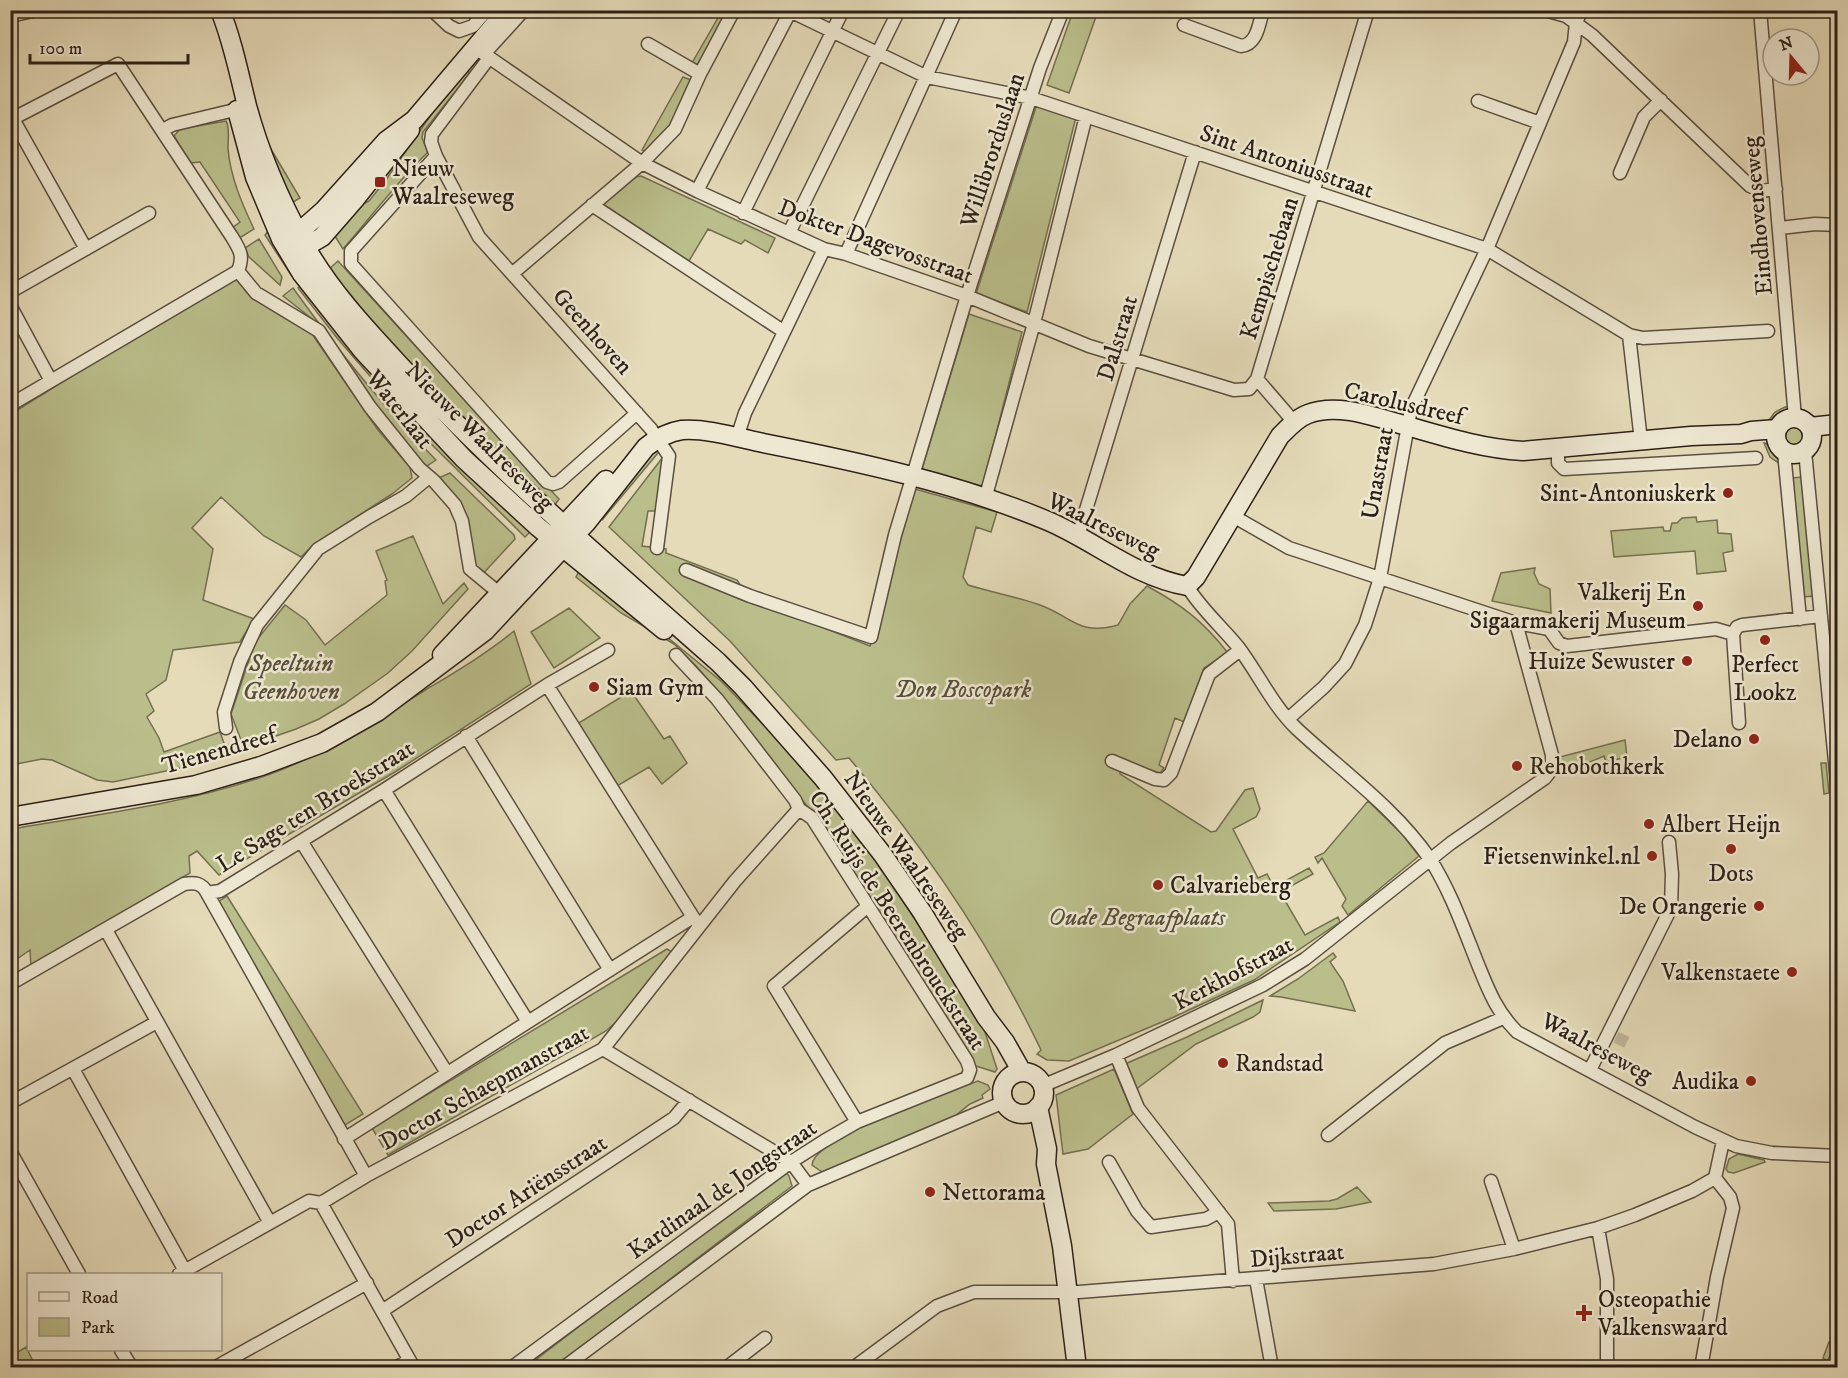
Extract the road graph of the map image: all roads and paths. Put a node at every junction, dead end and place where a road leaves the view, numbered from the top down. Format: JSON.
{"nodes":[{"id":1,"x":37,"y":10,"type":"edge"},
{"id":2,"x":210,"y":10,"type":"edge"},
{"id":3,"x":220,"y":10,"type":"edge"},
{"id":4,"x":432,"y":10,"type":"edge"},
{"id":5,"x":487,"y":10,"type":"edge"},
{"id":6,"x":507,"y":10,"type":"edge"},
{"id":7,"x":524,"y":10,"type":"edge"},
{"id":8,"x":734,"y":10,"type":"edge"},
{"id":9,"x":843,"y":10,"type":"edge"},
{"id":10,"x":899,"y":10,"type":"edge"},
{"id":11,"x":956,"y":10,"type":"edge"},
{"id":12,"x":1063,"y":10,"type":"edge"},
{"id":13,"x":1263,"y":10,"type":"edge"},
{"id":14,"x":1368,"y":10,"type":"edge"},
{"id":15,"x":1545,"y":10,"type":"edge"},
{"id":16,"x":1582,"y":10,"type":"edge"},
{"id":17,"x":1760,"y":10,"type":"edge"},
{"id":18,"x":790,"y":11,"type":"edge"},
{"id":19,"x":10,"y":16,"type":"edge"},
{"id":20,"x":1576,"y":22,"type":"junction"},
{"id":21,"x":1184,"y":24,"type":"dead end"},
{"id":22,"x":832,"y":32,"type":"junction"},
{"id":23,"x":648,"y":44,"type":"dead end"},
{"id":24,"x":482,"y":53,"type":"junction"},
{"id":25,"x":877,"y":54,"type":"junction"},
{"id":26,"x":700,"y":74,"type":"junction"},
{"id":27,"x":927,"y":77,"type":"junction"},
{"id":28,"x":1031,"y":98,"type":"junction"},
{"id":29,"x":1661,"y":100,"type":"junction"},
{"id":30,"x":1478,"y":101,"type":"dead end"},
{"id":31,"x":242,"y":108,"type":"junction"},
{"id":32,"x":1086,"y":116,"type":"junction"},
{"id":33,"x":11,"y":120,"type":"edge"},
{"id":34,"x":1540,"y":123,"type":"junction"},
{"id":35,"x":163,"y":130,"type":"junction"},
{"id":36,"x":1195,"y":152,"type":"junction"},
{"id":37,"x":436,"y":156,"type":"junction"},
{"id":38,"x":642,"y":163,"type":"junction"},
{"id":39,"x":1620,"y":173,"type":"dead end"},
{"id":40,"x":1776,"y":189,"type":"junction"},
{"id":41,"x":697,"y":191,"type":"junction"},
{"id":42,"x":1315,"y":192,"type":"junction"},
{"id":43,"x":592,"y":205,"type":"junction"},
{"id":44,"x":148,"y":213,"type":"dead end"},
{"id":45,"x":743,"y":213,"type":"junction"},
{"id":46,"x":1838,"y":225,"type":"edge"},
{"id":47,"x":1780,"y":228,"type":"junction"},
{"id":48,"x":789,"y":233,"type":"junction"},
{"id":49,"x":302,"y":240,"type":"junction"},
{"id":50,"x":86,"y":249,"type":"junction"},
{"id":51,"x":824,"y":249,"type":"junction"},
{"id":52,"x":1487,"y":249,"type":"junction"},
{"id":53,"x":287,"y":250,"type":"junction"},
{"id":54,"x":846,"y":254,"type":"junction"},
{"id":55,"x":238,"y":271,"type":"junction"},
{"id":56,"x":513,"y":273,"type":"junction"},
{"id":57,"x":10,"y":292,"type":"edge"},
{"id":58,"x":967,"y":296,"type":"junction"},
{"id":59,"x":10,"y":305,"type":"edge"},
{"id":60,"x":1034,"y":323,"type":"junction"},
{"id":61,"x":783,"y":331,"type":"junction"},
{"id":62,"x":1768,"y":331,"type":"dead end"},
{"id":63,"x":1629,"y":335,"type":"junction"},
{"id":64,"x":1133,"y":359,"type":"junction"},
{"id":65,"x":1257,"y":379,"type":"junction"},
{"id":66,"x":51,"y":381,"type":"junction"},
{"id":67,"x":10,"y":405,"type":"edge"},
{"id":68,"x":637,"y":413,"type":"junction"},
{"id":69,"x":1294,"y":422,"type":"junction"},
{"id":70,"x":1838,"y":424,"type":"edge"},
{"id":71,"x":1406,"y":426,"type":"junction"},
{"id":72,"x":1806,"y":433,"type":"junction"},
{"id":73,"x":1838,"y":434,"type":"edge"},
{"id":74,"x":736,"y":438,"type":"junction"},
{"id":75,"x":1674,"y":438,"type":"junction"},
{"id":76,"x":1779,"y":440,"type":"junction"},
{"id":77,"x":1641,"y":441,"type":"junction"},
{"id":78,"x":651,"y":443,"type":"junction"},
{"id":79,"x":1558,"y":448,"type":"junction"},
{"id":80,"x":1756,"y":458,"type":"dead end"},
{"id":81,"x":1674,"y":461,"type":"junction"},
{"id":82,"x":429,"y":477,"type":"junction"},
{"id":83,"x":912,"y":477,"type":"junction"},
{"id":84,"x":985,"y":499,"type":"junction"},
{"id":85,"x":1233,"y":516,"type":"junction"},
{"id":86,"x":1078,"y":536,"type":"junction"},
{"id":87,"x":563,"y":537,"type":"junction"},
{"id":88,"x":657,"y":548,"type":"dead end"},
{"id":89,"x":686,"y":570,"type":"dead end"},
{"id":90,"x":1380,"y":578,"type":"junction"},
{"id":91,"x":1187,"y":586,"type":"junction"},
{"id":92,"x":499,"y":593,"type":"junction"},
{"id":93,"x":1821,"y":616,"type":"junction"},
{"id":94,"x":1800,"y":619,"type":"junction"},
{"id":95,"x":1516,"y":623,"type":"junction"},
{"id":96,"x":1733,"y":634,"type":"junction"},
{"id":97,"x":608,"y":650,"type":"dead end"},
{"id":98,"x":1240,"y":650,"type":"junction"},
{"id":99,"x":676,"y":655,"type":"dead end"},
{"id":100,"x":422,"y":679,"type":"junction"},
{"id":101,"x":548,"y":685,"type":"junction"},
{"id":102,"x":1832,"y":685,"type":"edge"},
{"id":103,"x":1288,"y":719,"type":"junction"},
{"id":104,"x":1739,"y":723,"type":"dead end"},
{"id":105,"x":226,"y":728,"type":"dead end"},
{"id":106,"x":466,"y":736,"type":"junction"},
{"id":107,"x":1112,"y":761,"type":"dead end"},
{"id":108,"x":384,"y":790,"type":"junction"},
{"id":109,"x":1838,"y":793,"type":"edge"},
{"id":110,"x":799,"y":809,"type":"junction"},
{"id":111,"x":10,"y":817,"type":"edge"},
{"id":112,"x":302,"y":840,"type":"junction"},
{"id":113,"x":1669,"y":842,"type":"dead end"},
{"id":114,"x":1429,"y":860,"type":"junction"},
{"id":115,"x":207,"y":893,"type":"junction"},
{"id":116,"x":868,"y":906,"type":"junction"},
{"id":117,"x":696,"y":921,"type":"junction"},
{"id":118,"x":106,"y":930,"type":"junction"},
{"id":119,"x":610,"y":970,"type":"junction"},
{"id":120,"x":10,"y":984,"type":"edge"},
{"id":121,"x":1503,"y":1018,"type":"junction"},
{"id":122,"x":157,"y":1022,"type":"junction"},
{"id":123,"x":528,"y":1022,"type":"junction"},
{"id":124,"x":603,"y":1048,"type":"junction"},
{"id":125,"x":1116,"y":1055,"type":"junction"},
{"id":126,"x":73,"y":1069,"type":"junction"},
{"id":127,"x":970,"y":1070,"type":"joint"},
{"id":128,"x":1590,"y":1070,"type":"junction"},
{"id":129,"x":447,"y":1073,"type":"junction"},
{"id":130,"x":1016,"y":1074,"type":"junction"},
{"id":131,"x":1042,"y":1086,"type":"junction"},
{"id":132,"x":689,"y":1100,"type":"junction"},
{"id":133,"x":1004,"y":1102,"type":"junction"},
{"id":134,"x":10,"y":1103,"type":"edge"},
{"id":135,"x":1030,"y":1110,"type":"junction"},
{"id":136,"x":857,"y":1122,"type":"junction"},
{"id":137,"x":1328,"y":1135,"type":"dead end"},
{"id":138,"x":344,"y":1138,"type":"junction"},
{"id":139,"x":1724,"y":1141,"type":"junction"},
{"id":140,"x":10,"y":1151,"type":"edge"},
{"id":141,"x":1838,"y":1156,"type":"edge"},
{"id":142,"x":791,"y":1162,"type":"junction"},
{"id":143,"x":1109,"y":1162,"type":"dead end"},
{"id":144,"x":366,"y":1176,"type":"junction"},
{"id":145,"x":1715,"y":1178,"type":"junction"},
{"id":146,"x":1491,"y":1181,"type":"dead end"},
{"id":147,"x":808,"y":1185,"type":"junction"},
{"id":148,"x":321,"y":1203,"type":"junction"},
{"id":149,"x":1219,"y":1212,"type":"junction"},
{"id":150,"x":270,"y":1223,"type":"junction"},
{"id":151,"x":1598,"y":1228,"type":"junction"},
{"id":152,"x":1514,"y":1249,"type":"junction"},
{"id":153,"x":78,"y":1273,"type":"edge"},
{"id":154,"x":182,"y":1273,"type":"edge"},
{"id":155,"x":1256,"y":1279,"type":"junction"},
{"id":156,"x":1233,"y":1281,"type":"junction"},
{"id":157,"x":366,"y":1284,"type":"junction"},
{"id":158,"x":1069,"y":1293,"type":"junction"},
{"id":159,"x":382,"y":1311,"type":"junction"},
{"id":160,"x":765,"y":1338,"type":"dead end"},
{"id":161,"x":123,"y":1351,"type":"edge"},
{"id":162,"x":411,"y":1364,"type":"edge"},
{"id":163,"x":733,"y":1365,"type":"edge"},
{"id":164,"x":132,"y":1368,"type":"edge"},
{"id":165,"x":214,"y":1368,"type":"edge"},
{"id":166,"x":396,"y":1368,"type":"edge"},
{"id":167,"x":511,"y":1368,"type":"edge"},
{"id":168,"x":563,"y":1368,"type":"edge"},
{"id":169,"x":853,"y":1368,"type":"edge"},
{"id":170,"x":1077,"y":1368,"type":"edge"},
{"id":171,"x":1272,"y":1368,"type":"edge"},
{"id":172,"x":1607,"y":1368,"type":"edge"},
{"id":173,"x":1701,"y":1368,"type":"edge"}],
"edges":[{"from":1,"to":19,"type":"street"},
{"from":2,"to":31,"type":"street","name":"Nieuwe Waalreseweg"},
{"from":3,"to":31,"type":"street","name":"Nieuwe Waalreseweg"},
{"from":4,"to":5,"type":"street"},
{"from":6,"to":24,"type":"street"},
{"from":7,"to":24,"type":"street"},
{"from":8,"to":26,"type":"street"},
{"from":9,"to":22,"type":"street"},
{"from":10,"to":25,"type":"street"},
{"from":11,"to":27,"type":"street"},
{"from":12,"to":28,"type":"street","name":"Willibrorduslaan"},
{"from":13,"to":21,"type":"street"},
{"from":14,"to":42,"type":"street","name":"Kempischebaan"},
{"from":15,"to":20,"type":"street"},
{"from":16,"to":20,"type":"street","name":"Unastraat"},
{"from":17,"to":40,"type":"street","name":"Eindhovenseweg"},
{"from":18,"to":22,"type":"street","name":"Sint Antoniusstraat"},
{"from":18,"to":41,"type":"street"},
{"from":20,"to":29,"type":"street"},
{"from":20,"to":34,"type":"street","name":"Unastraat"},
{"from":22,"to":25,"type":"street","name":"Sint Antoniusstraat"},
{"from":22,"to":45,"type":"street"},
{"from":23,"to":26,"type":"street"},
{"from":24,"to":37,"type":"street"},
{"from":24,"to":38,"type":"street","name":"Dokter Dagevosstraat"},
{"from":24,"to":49,"type":"street"},
{"from":25,"to":27,"type":"street","name":"Sint Antoniusstraat"},
{"from":25,"to":48,"type":"street"},
{"from":26,"to":38,"type":"street"},
{"from":27,"to":28,"type":"street","name":"Sint Antoniusstraat"},
{"from":27,"to":54,"type":"street"},
{"from":28,"to":32,"type":"street","name":"Sint Antoniusstraat"},
{"from":28,"to":58,"type":"street","name":"Willibrorduslaan"},
{"from":29,"to":39,"type":"street"},
{"from":29,"to":40,"type":"street"},
{"from":30,"to":34,"type":"street"},
{"from":31,"to":35,"type":"street"},
{"from":31,"to":49,"type":"street","name":"Nieuwe Waalreseweg"},
{"from":31,"to":53,"type":"street","name":"Nieuwe Waalreseweg"},
{"from":32,"to":36,"type":"street","name":"Sint Antoniusstraat"},
{"from":32,"to":60,"type":"street"},
{"from":33,"to":35,"type":"street"},
{"from":33,"to":50,"type":"street"},
{"from":34,"to":52,"type":"street","name":"Unastraat"},
{"from":35,"to":55,"type":"street"},
{"from":36,"to":42,"type":"street","name":"Sint Antoniusstraat"},
{"from":36,"to":64,"type":"street","name":"Dalstraat"},
{"from":37,"to":56,"type":"street","name":"Geenhoven"},
{"from":37,"to":68,"type":"street","name":"Nieuwe Waalreseweg"},
{"from":38,"to":41,"type":"street","name":"Dokter Dagevosstraat"},
{"from":38,"to":43,"type":"street"},
{"from":40,"to":47,"type":"street","name":"Eindhovenseweg"},
{"from":41,"to":45,"type":"street","name":"Dokter Dagevosstraat"},
{"from":42,"to":52,"type":"street","name":"Sint Antoniusstraat"},
{"from":42,"to":65,"type":"street","name":"Kempischebaan"},
{"from":43,"to":56,"type":"street"},
{"from":43,"to":61,"type":"street"},
{"from":44,"to":50,"type":"street"},
{"from":45,"to":48,"type":"street","name":"Dokter Dagevosstraat"},
{"from":46,"to":47,"type":"street"},
{"from":47,"to":72,"type":"street","name":"Eindhovenseweg"},
{"from":48,"to":51,"type":"street","name":"Dokter Dagevosstraat"},
{"from":49,"to":53,"type":"street"},
{"from":49,"to":87,"type":"street","name":"Nieuwe Waalreseweg"},
{"from":50,"to":57,"type":"street"},
{"from":51,"to":54,"type":"street","name":"Dokter Dagevosstraat"},
{"from":51,"to":61,"type":"street"},
{"from":52,"to":63,"type":"street","name":"Sint Antoniusstraat"},
{"from":52,"to":71,"type":"street","name":"Unastraat"},
{"from":53,"to":87,"type":"street","name":"Nieuwe Waalreseweg"},
{"from":54,"to":58,"type":"street","name":"Dokter Dagevosstraat"},
{"from":55,"to":66,"type":"street"},
{"from":55,"to":82,"type":"street","name":"Waterlaat"},
{"from":56,"to":68,"type":"street","name":"Geenhoven"},
{"from":58,"to":60,"type":"street","name":"Dokter Dagevosstraat"},
{"from":58,"to":83,"type":"street","name":"Willibrorduslaan"},
{"from":59,"to":66,"type":"street"},
{"from":60,"to":64,"type":"street","name":"Dokter Dagevosstraat"},
{"from":60,"to":84,"type":"street"},
{"from":61,"to":74,"type":"street"},
{"from":62,"to":63,"type":"street","name":"Sint Antoniusstraat"},
{"from":63,"to":77,"type":"street"},
{"from":64,"to":65,"type":"street","name":"Dokter Dagevosstraat"},
{"from":64,"to":86,"type":"street","name":"Dalstraat"},
{"from":65,"to":69,"type":"street","name":"Kempischebaan"},
{"from":66,"to":67,"type":"street"},
{"from":68,"to":78,"type":"street","name":"Geenhoven"},
{"from":69,"to":71,"type":"street","name":"Carolusdreef"},
{"from":69,"to":85,"type":"street","name":"Carolusdreef"},
{"from":70,"to":72,"type":"street"},
{"from":71,"to":79,"type":"street","name":"Carolusdreef"},
{"from":71,"to":90,"type":"street","name":"Unastraat"},
{"from":72,"to":73,"type":"street"},
{"from":72,"to":76,"type":"street"},
{"from":72,"to":76,"type":"street","name":"Carolusdreef"},
{"from":72,"to":93,"type":"street","name":"Eindhovenseweg"},
{"from":74,"to":78,"type":"street","name":"Waalreseweg"},
{"from":74,"to":83,"type":"street","name":"Waalreseweg"},
{"from":75,"to":76,"type":"street","name":"Carolusdreef"},
{"from":75,"to":77,"type":"street","name":"Carolusdreef"},
{"from":75,"to":81,"type":"street"},
{"from":76,"to":94,"type":"street"},
{"from":77,"to":79,"type":"street","name":"Carolusdreef"},
{"from":78,"to":87,"type":"street"},
{"from":78,"to":88,"type":"street","name":"Geenhoven"},
{"from":79,"to":81,"type":"street"},
{"from":80,"to":81,"type":"street"},
{"from":82,"to":92,"type":"street","name":"Waterlaat"},
{"from":82,"to":105,"type":"street"},
{"from":83,"to":84,"type":"street","name":"Waalreseweg"},
{"from":83,"to":89,"type":"street","name":"Willibrorduslaan"},
{"from":84,"to":86,"type":"street","name":"Waalreseweg"},
{"from":85,"to":90,"type":"street"},
{"from":85,"to":91,"type":"street","name":"Carolusdreef"},
{"from":86,"to":91,"type":"street","name":"Waalreseweg"},
{"from":87,"to":92,"type":"street","name":"Tienendreef"},
{"from":87,"to":100,"type":"street","name":"Tienendreef"},
{"from":87,"to":130,"type":"street","name":"Nieuwe Waalreseweg"},
{"from":90,"to":95,"type":"street"},
{"from":90,"to":103,"type":"street","name":"Unastraat"},
{"from":91,"to":98,"type":"street","name":"Waalreseweg"},
{"from":92,"to":100,"type":"street","name":"Tienendreef"},
{"from":93,"to":94,"type":"street"},
{"from":93,"to":102,"type":"street","name":"Eindhovenseweg"},
{"from":94,"to":96,"type":"street"},
{"from":95,"to":96,"type":"street"},
{"from":95,"to":114,"type":"street","name":"Kerkhofstraat"},
{"from":96,"to":104,"type":"street"},
{"from":97,"to":101,"type":"street","name":"Le Sage ten Broekstraat"},
{"from":98,"to":103,"type":"street","name":"Waalreseweg"},
{"from":98,"to":107,"type":"street"},
{"from":99,"to":110,"type":"street","name":"Ch. Ruijs de Beerenbrouckstraat"},
{"from":100,"to":111,"type":"street","name":"Tienendreef"},
{"from":101,"to":106,"type":"street","name":"Le Sage ten Broekstraat"},
{"from":101,"to":117,"type":"street"},
{"from":102,"to":109,"type":"street","name":"Eindhovenseweg"},
{"from":103,"to":114,"type":"street","name":"Waalreseweg"},
{"from":106,"to":108,"type":"street","name":"Le Sage ten Broekstraat"},
{"from":106,"to":119,"type":"street"},
{"from":108,"to":112,"type":"street","name":"Le Sage ten Broekstraat"},
{"from":108,"to":123,"type":"street"},
{"from":110,"to":116,"type":"street","name":"Ch. Ruijs de Beerenbrouckstraat"},
{"from":110,"to":117,"type":"street","name":"Doctor Schaepmanstraat"},
{"from":112,"to":115,"type":"street","name":"Le Sage ten Broekstraat"},
{"from":112,"to":129,"type":"street"},
{"from":113,"to":128,"type":"street"},
{"from":114,"to":121,"type":"street","name":"Waalreseweg"},
{"from":114,"to":125,"type":"street","name":"Kerkhofstraat"},
{"from":115,"to":118,"type":"street","name":"Le Sage ten Broekstraat"},
{"from":115,"to":138,"type":"street"},
{"from":116,"to":127,"type":"street","name":"Ch. Ruijs de Beerenbrouckstraat"},
{"from":116,"to":136,"type":"street"},
{"from":117,"to":119,"type":"street","name":"Doctor Schaepmanstraat"},
{"from":117,"to":124,"type":"street","name":"Doctor Schaepmanstraat"},
{"from":118,"to":120,"type":"street","name":"Le Sage ten Broekstraat"},
{"from":118,"to":122,"type":"street"},
{"from":119,"to":123,"type":"street","name":"Doctor Schaepmanstraat"},
{"from":121,"to":128,"type":"street","name":"Waalreseweg"},
{"from":121,"to":137,"type":"street"},
{"from":122,"to":126,"type":"street"},
{"from":122,"to":150,"type":"street"},
{"from":123,"to":129,"type":"street","name":"Doctor Schaepmanstraat"},
{"from":124,"to":132,"type":"street"},
{"from":124,"to":144,"type":"street","name":"Doctor Schaepmanstraat"},
{"from":125,"to":131,"type":"street","name":"Kerkhofstraat"},
{"from":125,"to":149,"type":"street"},
{"from":126,"to":134,"type":"street"},
{"from":126,"to":154,"type":"street"},
{"from":127,"to":136,"type":"street","name":"Kardinaal de Jongstraat"},
{"from":128,"to":139,"type":"street","name":"Waalreseweg"},
{"from":129,"to":138,"type":"street","name":"Doctor Schaepmanstraat"},
{"from":130,"to":131,"type":"street"},
{"from":130,"to":133,"type":"street"},
{"from":131,"to":135,"type":"street"},
{"from":132,"to":142,"type":"street"},
{"from":132,"to":159,"type":"street","name":"Doctor Ariënsstraat"},
{"from":133,"to":135,"type":"street"},
{"from":133,"to":147,"type":"street","name":"Kardinaal de Jongstraat"},
{"from":135,"to":158,"type":"street"},
{"from":136,"to":142,"type":"street","name":"Kardinaal de Jongstraat"},
{"from":138,"to":144,"type":"street"},
{"from":139,"to":141,"type":"street","name":"Waalreseweg"},
{"from":139,"to":145,"type":"street"},
{"from":140,"to":153,"type":"street"},
{"from":142,"to":147,"type":"street"},
{"from":142,"to":167,"type":"street","name":"Kardinaal de Jongstraat"},
{"from":143,"to":149,"type":"street"},
{"from":144,"to":148,"type":"street","name":"Doctor Schaepmanstraat"},
{"from":145,"to":151,"type":"street","name":"Dijkstraat"},
{"from":145,"to":173,"type":"street"},
{"from":146,"to":152,"type":"street"},
{"from":147,"to":168,"type":"street","name":"Kardinaal de Jongstraat"},
{"from":148,"to":150,"type":"street","name":"Doctor Schaepmanstraat"},
{"from":148,"to":157,"type":"street"},
{"from":149,"to":156,"type":"street"},
{"from":150,"to":154,"type":"street","name":"Doctor Schaepmanstraat"},
{"from":151,"to":152,"type":"street","name":"Dijkstraat"},
{"from":151,"to":172,"type":"street"},
{"from":152,"to":155,"type":"street","name":"Dijkstraat"},
{"from":155,"to":156,"type":"street","name":"Dijkstraat"},
{"from":155,"to":171,"type":"street"},
{"from":156,"to":158,"type":"street","name":"Dijkstraat"},
{"from":157,"to":159,"type":"street"},
{"from":157,"to":165,"type":"street"},
{"from":158,"to":169,"type":"street","name":"Dijkstraat"},
{"from":158,"to":170,"type":"street"},
{"from":159,"to":162,"type":"street"},
{"from":160,"to":163,"type":"street"},
{"from":161,"to":164,"type":"street"},
{"from":162,"to":166,"type":"street"}]}
